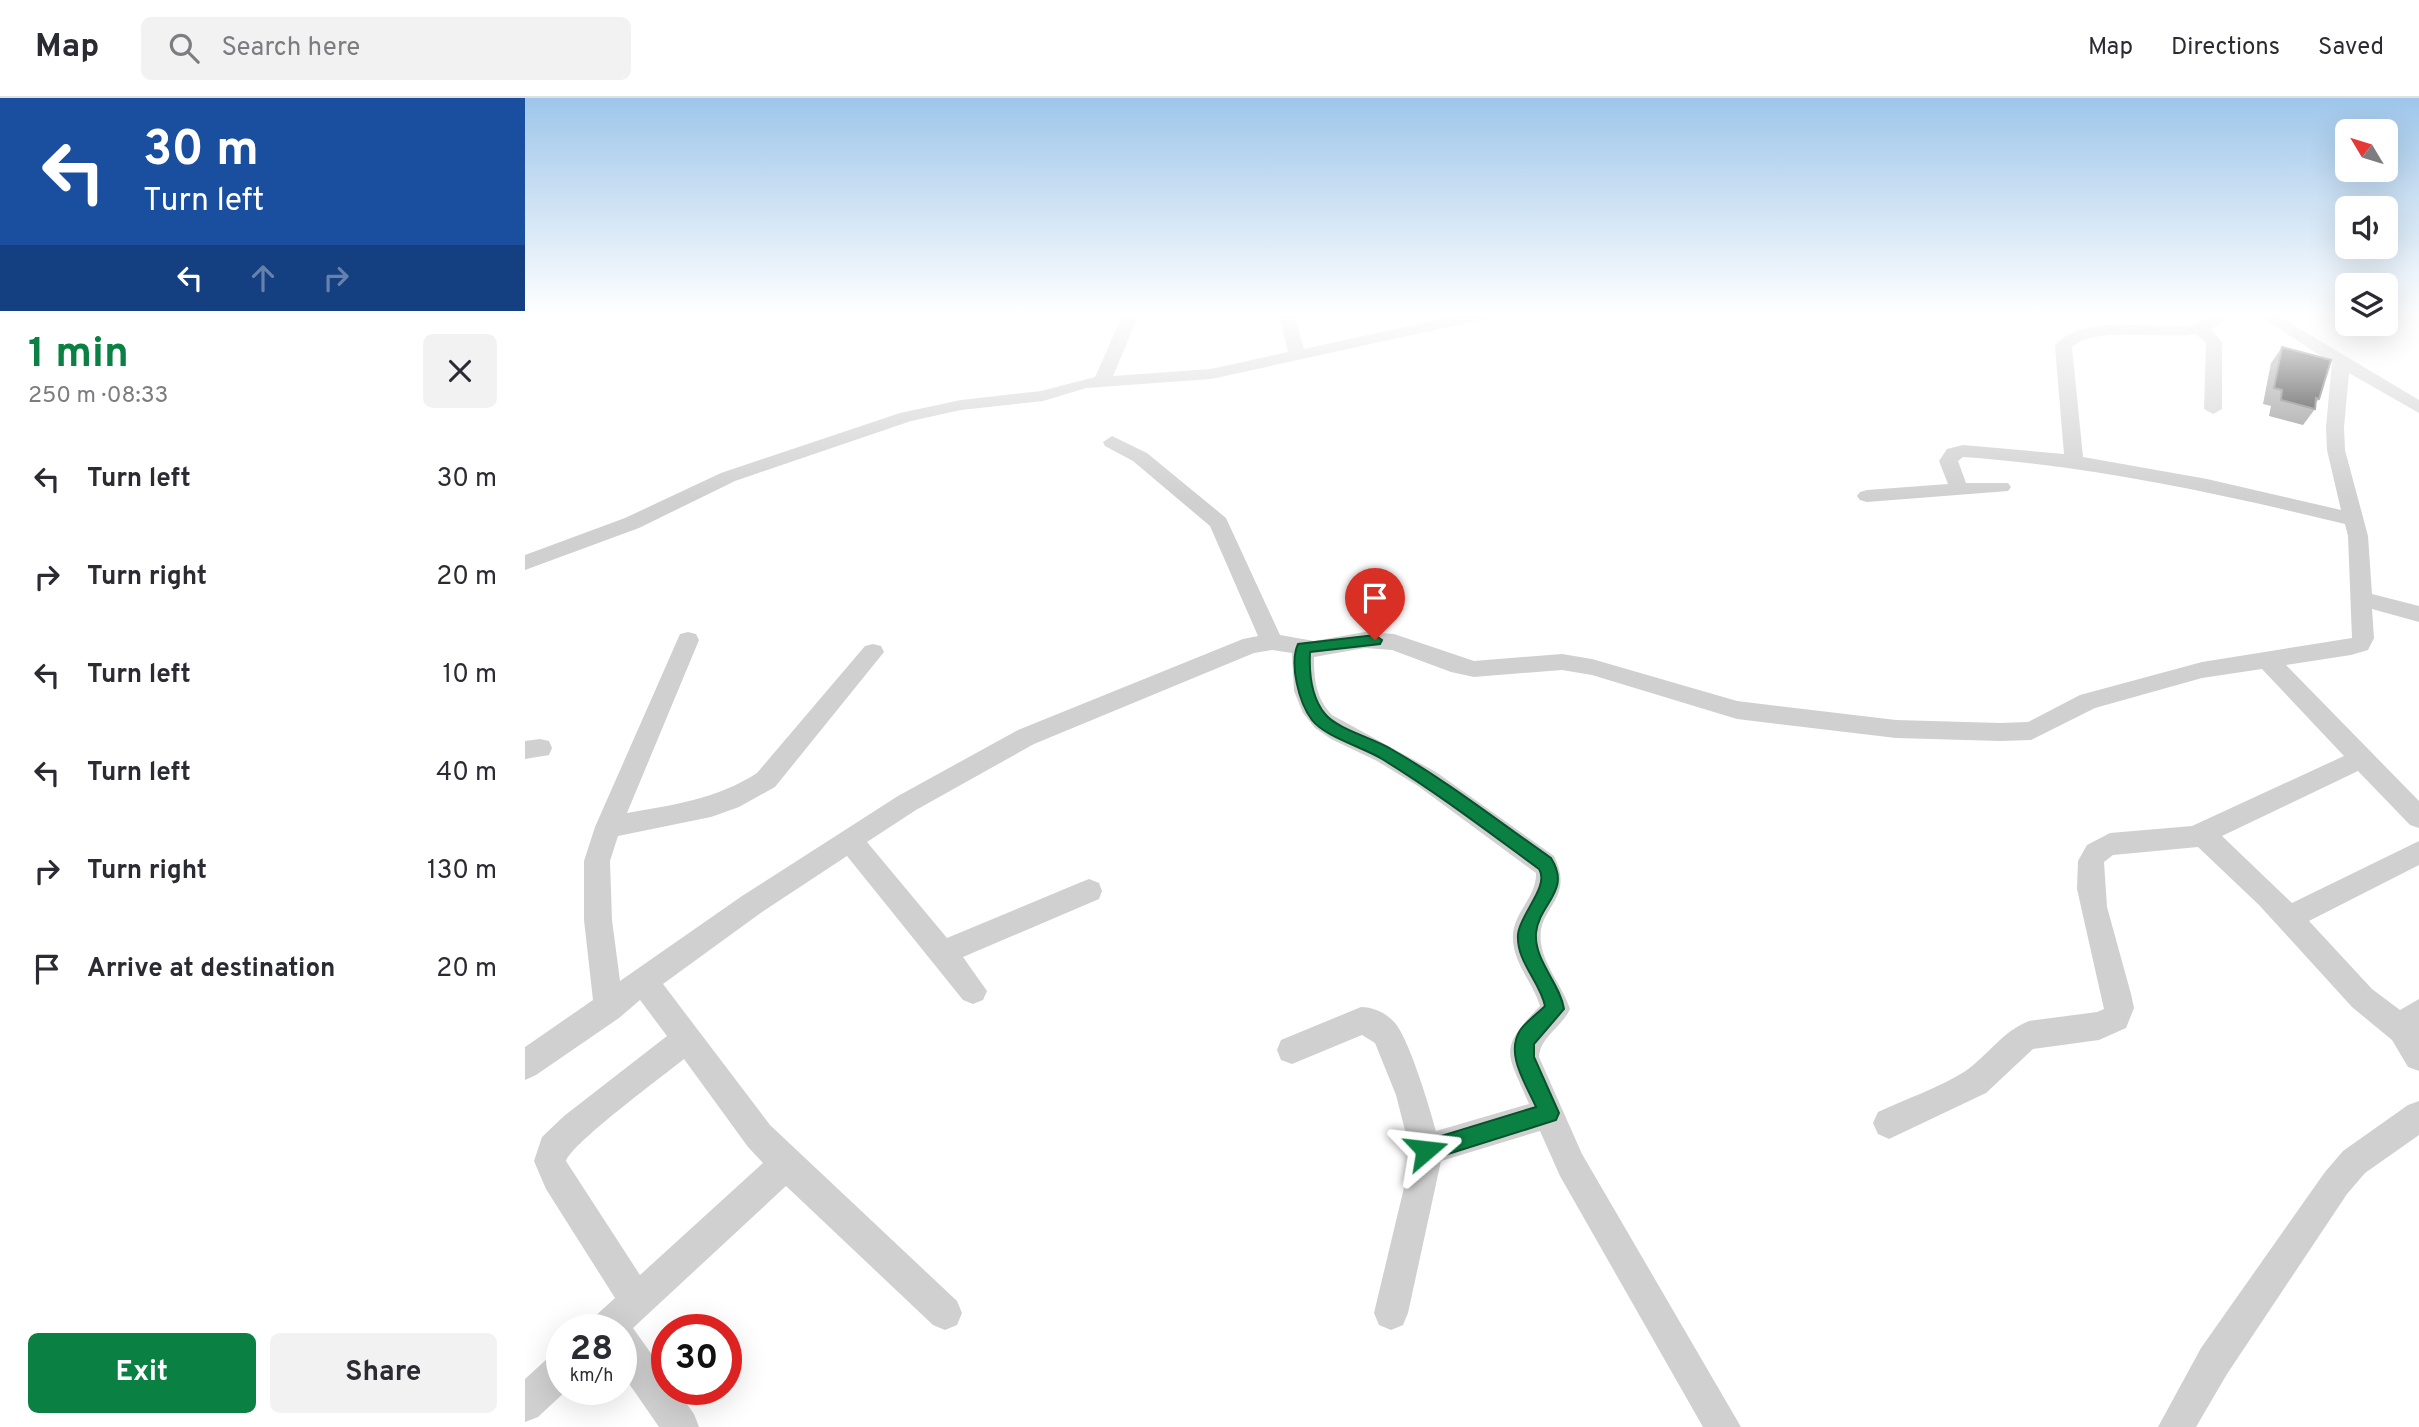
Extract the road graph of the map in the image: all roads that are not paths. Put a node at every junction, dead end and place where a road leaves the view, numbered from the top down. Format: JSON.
{"nodes":[{"id":1,"x":1105,"y":374,"type":"edge"},
{"id":2,"x":1211,"y":374,"type":"edge"},
{"id":3,"x":2066,"y":374,"type":"edge"},
{"id":4,"x":2214,"y":374,"type":"edge"},
{"id":5,"x":2340,"y":374,"type":"edge"},
{"id":6,"x":2361,"y":374,"type":"edge"},
{"id":7,"x":1102,"y":381,"type":"junction"},
{"id":8,"x":2419,"y":408,"type":"edge"},
{"id":9,"x":2213,"y":409,"type":"dead end"},
{"id":10,"x":1112,"y":442,"type":"dead end"},
{"id":11,"x":2074,"y":461,"type":"junction"},
{"id":12,"x":2001,"y":487,"type":"dead end"},
{"id":13,"x":1959,"y":489,"type":"junction"},
{"id":14,"x":1867,"y":496,"type":"dead end"},
{"id":15,"x":2352,"y":519,"type":"junction"},
{"id":16,"x":525,"y":563,"type":"edge"},
{"id":17,"x":2361,"y":599,"type":"junction"},
{"id":18,"x":2419,"y":614,"type":"edge"},
{"id":19,"x":688,"y":640,"type":"dead end"},
{"id":20,"x":1272,"y":642,"type":"junction"},
{"id":21,"x":1303,"y":648,"type":"junction"},
{"id":22,"x":873,"y":652,"type":"dead end"},
{"id":23,"x":2266,"y":659,"type":"junction"},
{"id":24,"x":2363,"y":758,"type":"junction"},
{"id":25,"x":2419,"y":818,"type":"edge"},
{"id":26,"x":608,"y":827,"type":"junction"},
{"id":27,"x":2202,"y":834,"type":"junction"},
{"id":28,"x":850,"y":840,"type":"junction"},
{"id":29,"x":2419,"y":852,"type":"edge"},
{"id":30,"x":1089,"y":891,"type":"dead end"},
{"id":31,"x":2287,"y":919,"type":"junction"},
{"id":32,"x":942,"y":953,"type":"junction"},
{"id":33,"x":644,"y":982,"type":"junction"},
{"id":34,"x":973,"y":991,"type":"dead end"},
{"id":35,"x":609,"y":1008,"type":"junction"},
{"id":36,"x":2412,"y":1022,"type":"edge"},
{"id":37,"x":686,"y":1039,"type":"junction"},
{"id":38,"x":1291,"y":1050,"type":"dead end"},
{"id":39,"x":2419,"y":1057,"type":"edge"},
{"id":40,"x":525,"y":1065,"type":"edge"},
{"id":41,"x":1549,"y":1113,"type":"junction"},
{"id":42,"x":2419,"y":1116,"type":"edge"},
{"id":43,"x":1889,"y":1122,"type":"dead end"},
{"id":44,"x":1426,"y":1150,"type":"junction"},
{"id":45,"x":786,"y":1164,"type":"junction"},
{"id":46,"x":637,"y":1301,"type":"junction"},
{"id":47,"x":945,"y":1313,"type":"dead end"},
{"id":48,"x":1391,"y":1313,"type":"dead end"},
{"id":49,"x":627,"y":1314,"type":"edge"},
{"id":50,"x":637,"y":1366,"type":"edge"},
{"id":51,"x":546,"y":1385,"type":"edge"},
{"id":52,"x":525,"y":1404,"type":"edge"},
{"id":53,"x":681,"y":1427,"type":"edge"},
{"id":54,"x":1723,"y":1427,"type":"edge"},
{"id":55,"x":2176,"y":1427,"type":"edge"}],
"edges":[{"from":1,"to":7,"type":"street"},
{"from":2,"to":7,"type":"street"},
{"from":3,"to":11,"type":"street"},
{"from":4,"to":9,"type":"street"},
{"from":5,"to":15,"type":"street"},
{"from":6,"to":8,"type":"street"},
{"from":7,"to":16,"type":"street"},
{"from":10,"to":20,"type":"street"},
{"from":11,"to":13,"type":"street"},
{"from":11,"to":15,"type":"street"},
{"from":12,"to":13,"type":"street"},
{"from":13,"to":14,"type":"street"},
{"from":15,"to":17,"type":"street"},
{"from":17,"to":18,"type":"street"},
{"from":17,"to":23,"type":"street"},
{"from":19,"to":26,"type":"street"},
{"from":20,"to":21,"type":"street"},
{"from":20,"to":28,"type":"street"},
{"from":21,"to":23,"type":"street"},
{"from":21,"to":41,"type":"street"},
{"from":22,"to":26,"type":"street"},
{"from":23,"to":24,"type":"street"},
{"from":24,"to":25,"type":"street"},
{"from":24,"to":27,"type":"street"},
{"from":26,"to":35,"type":"street"},
{"from":27,"to":31,"type":"street"},
{"from":27,"to":43,"type":"street"},
{"from":28,"to":32,"type":"street"},
{"from":28,"to":33,"type":"street"},
{"from":29,"to":31,"type":"street"},
{"from":30,"to":32,"type":"street"},
{"from":31,"to":36,"type":"street"},
{"from":32,"to":34,"type":"street"},
{"from":33,"to":35,"type":"street"},
{"from":33,"to":37,"type":"street"},
{"from":35,"to":40,"type":"street"},
{"from":36,"to":39,"type":"street"},
{"from":37,"to":45,"type":"street"},
{"from":37,"to":46,"type":"street"},
{"from":38,"to":44,"type":"street"},
{"from":41,"to":44,"type":"street"},
{"from":41,"to":54,"type":"street"},
{"from":42,"to":55,"type":"street"},
{"from":44,"to":48,"type":"street"},
{"from":45,"to":46,"type":"street"},
{"from":45,"to":47,"type":"street"},
{"from":46,"to":49,"type":"street"},
{"from":50,"to":53,"type":"street"},
{"from":51,"to":52,"type":"street"}]}
